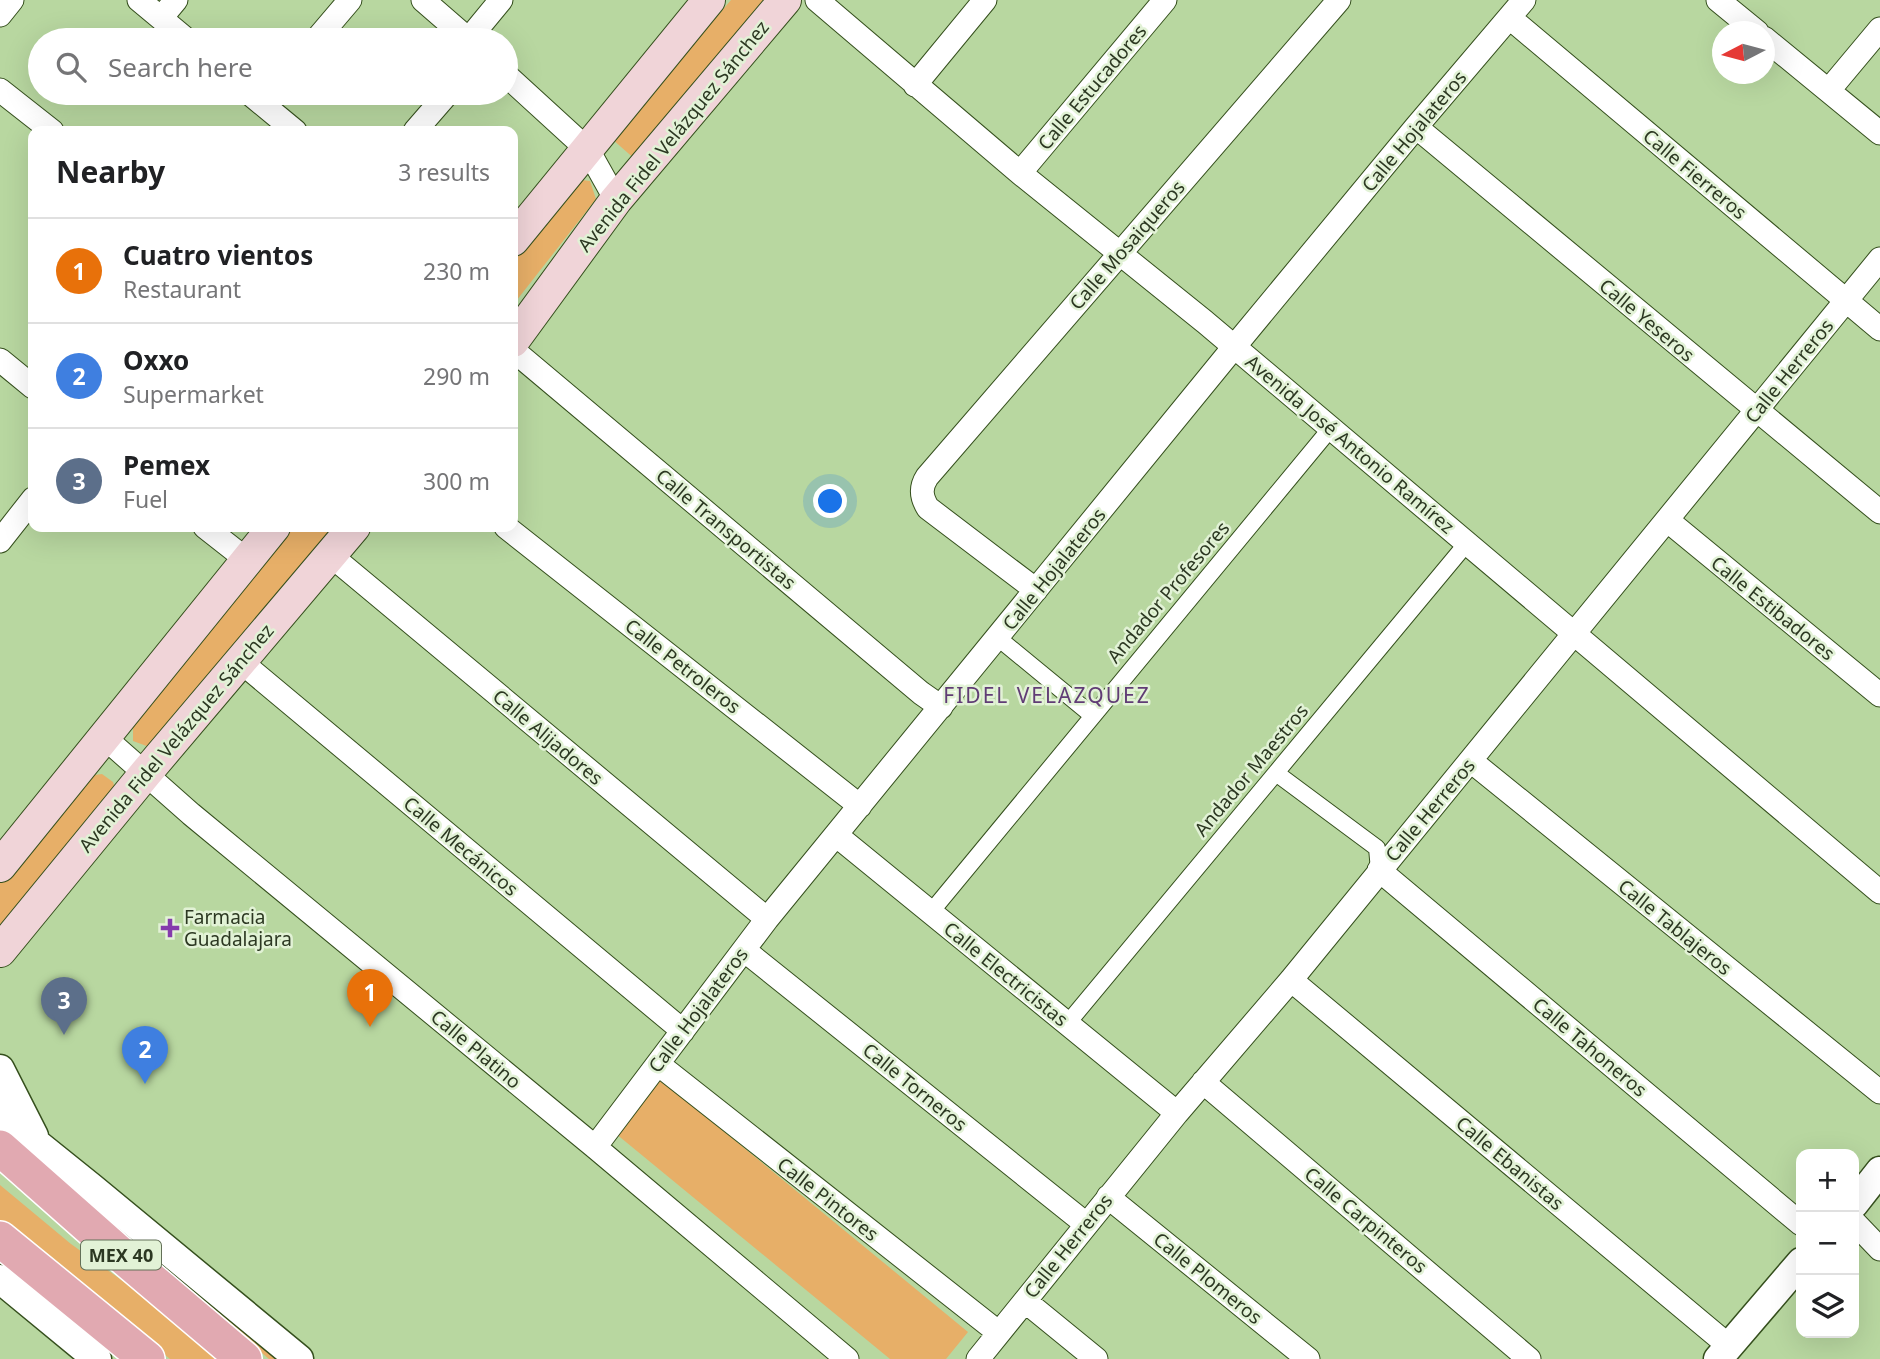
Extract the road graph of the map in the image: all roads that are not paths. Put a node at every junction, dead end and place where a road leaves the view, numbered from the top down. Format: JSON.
{"nodes":[{"id":1,"x":12,"y":0,"type":"edge"},
{"id":2,"x":139,"y":0,"type":"edge"},
{"id":3,"x":176,"y":0,"type":"edge"},
{"id":4,"x":350,"y":0,"type":"edge"},
{"id":5,"x":423,"y":0,"type":"edge"},
{"id":6,"x":500,"y":0,"type":"edge"},
{"id":7,"x":709,"y":0,"type":"edge"},
{"id":8,"x":785,"y":0,"type":"edge"},
{"id":9,"x":817,"y":0,"type":"edge"},
{"id":10,"x":985,"y":0,"type":"edge"},
{"id":11,"x":1165,"y":0,"type":"edge"},
{"id":12,"x":1339,"y":0,"type":"edge"},
{"id":13,"x":1718,"y":0,"type":"edge"},
{"id":14,"x":1517,"y":9,"type":"edge"},
{"id":15,"x":0,"y":15,"type":"edge"},
{"id":16,"x":160,"y":18,"type":"junction"},
{"id":17,"x":1744,"y":21,"type":"edge"},
{"id":18,"x":172,"y":28,"type":"edge"},
{"id":19,"x":326,"y":28,"type":"edge"},
{"id":20,"x":454,"y":28,"type":"edge"},
{"id":21,"x":478,"y":28,"type":"edge"},
{"id":22,"x":1880,"y":29,"type":"edge"},
{"id":23,"x":1775,"y":46,"type":"edge"},
{"id":24,"x":915,"y":85,"type":"junction"},
{"id":25,"x":518,"y":86,"type":"edge"},
{"id":26,"x":0,"y":90,"type":"edge"},
{"id":27,"x":1829,"y":90,"type":"junction"},
{"id":28,"x":270,"y":105,"type":"edge"},
{"id":29,"x":438,"y":105,"type":"edge"},
{"id":30,"x":46,"y":126,"type":"edge"},
{"id":31,"x":290,"y":126,"type":"edge"},
{"id":32,"x":419,"y":126,"type":"edge"},
{"id":33,"x":1416,"y":127,"type":"junction"},
{"id":34,"x":1880,"y":133,"type":"edge"},
{"id":35,"x":587,"y":150,"type":"junction"},
{"id":36,"x":1020,"y":173,"type":"junction"},
{"id":37,"x":616,"y":200,"type":"junction"},
{"id":38,"x":518,"y":234,"type":"edge"},
{"id":39,"x":1120,"y":253,"type":"junction"},
{"id":40,"x":1880,"y":259,"type":"edge"},
{"id":41,"x":1846,"y":301,"type":"junction"},
{"id":42,"x":1880,"y":329,"type":"edge"},
{"id":43,"x":518,"y":334,"type":"edge"},
{"id":44,"x":1234,"y":347,"type":"junction"},
{"id":45,"x":518,"y":354,"type":"edge"},
{"id":46,"x":0,"y":359,"type":"edge"},
{"id":47,"x":28,"y":383,"type":"edge"},
{"id":48,"x":1757,"y":411,"type":"junction"},
{"id":49,"x":1331,"y":428,"type":"junction"},
{"id":50,"x":28,"y":505,"type":"edge"},
{"id":51,"x":1880,"y":512,"type":"edge"},
{"id":52,"x":1667,"y":520,"type":"junction"},
{"id":53,"x":211,"y":532,"type":"edge"},
{"id":54,"x":270,"y":532,"type":"edge"},
{"id":55,"x":350,"y":532,"type":"edge"},
{"id":56,"x":512,"y":532,"type":"edge"},
{"id":57,"x":0,"y":541,"type":"edge"},
{"id":58,"x":1467,"y":543,"type":"junction"},
{"id":59,"x":329,"y":555,"type":"junction"},
{"id":60,"x":247,"y":560,"type":"junction"},
{"id":61,"x":1036,"y":590,"type":"junction"},
{"id":62,"x":1573,"y":634,"type":"junction"},
{"id":63,"x":997,"y":637,"type":"junction"},
{"id":64,"x":240,"y":661,"type":"junction"},
{"id":65,"x":1880,"y":695,"type":"edge"},
{"id":66,"x":940,"y":707,"type":"junction"},
{"id":67,"x":1093,"y":716,"type":"junction"},
{"id":68,"x":105,"y":738,"type":"junction"},
{"id":69,"x":1471,"y":761,"type":"junction"},
{"id":70,"x":1276,"y":773,"type":"junction"},
{"id":71,"x":145,"y":774,"type":"junction"},
{"id":72,"x":860,"y":806,"type":"junction"},
{"id":73,"x":836,"y":835,"type":"junction"},
{"id":74,"x":0,"y":866,"type":"edge"},
{"id":75,"x":1379,"y":870,"type":"junction"},
{"id":76,"x":1880,"y":891,"type":"edge"},
{"id":77,"x":931,"y":912,"type":"junction"},
{"id":78,"x":767,"y":919,"type":"junction"},
{"id":79,"x":744,"y":950,"type":"junction"},
{"id":80,"x":0,"y":951,"type":"edge"},
{"id":81,"x":1291,"y":980,"type":"junction"},
{"id":82,"x":1068,"y":1024,"type":"junction"},
{"id":83,"x":682,"y":1031,"type":"junction"},
{"id":84,"x":657,"y":1064,"type":"junction"},
{"id":85,"x":0,"y":1069,"type":"edge"},
{"id":86,"x":1203,"y":1082,"type":"junction"},
{"id":87,"x":1880,"y":1093,"type":"edge"},
{"id":88,"x":1177,"y":1113,"type":"junction"},
{"id":89,"x":0,"y":1114,"type":"edge"},
{"id":90,"x":38,"y":1144,"type":"junction"},
{"id":91,"x":595,"y":1147,"type":"junction"},
{"id":92,"x":0,"y":1148,"type":"edge"},
{"id":93,"x":1880,"y":1171,"type":"edge"},
{"id":94,"x":1108,"y":1197,"type":"junction"},
{"id":95,"x":1859,"y":1198,"type":"edge"},
{"id":96,"x":1796,"y":1220,"type":"edge"},
{"id":97,"x":1086,"y":1224,"type":"junction"},
{"id":98,"x":1859,"y":1227,"type":"edge"},
{"id":99,"x":0,"y":1239,"type":"edge"},
{"id":100,"x":1880,"y":1249,"type":"edge"},
{"id":101,"x":1796,"y":1268,"type":"edge"},
{"id":102,"x":0,"y":1279,"type":"edge"},
{"id":103,"x":1025,"y":1301,"type":"junction"},
{"id":104,"x":999,"y":1333,"type":"junction"},
{"id":105,"x":1724,"y":1352,"type":"edge"},
{"id":106,"x":97,"y":1359,"type":"edge"},
{"id":107,"x":148,"y":1359,"type":"edge"},
{"id":108,"x":244,"y":1359,"type":"edge"},
{"id":109,"x":299,"y":1359,"type":"edge"},
{"id":110,"x":847,"y":1359,"type":"edge"},
{"id":111,"x":978,"y":1359,"type":"edge"},
{"id":112,"x":1096,"y":1359,"type":"edge"},
{"id":113,"x":1308,"y":1359,"type":"edge"},
{"id":114,"x":1529,"y":1359,"type":"edge"}],
"edges":[{"from":1,"to":15,"type":"street"},
{"from":2,"to":16,"type":"street"},
{"from":3,"to":16,"type":"street"},
{"from":4,"to":19,"type":"street"},
{"from":5,"to":20,"type":"street"},
{"from":6,"to":21,"type":"street"},
{"from":7,"to":35,"type":"main road"},
{"from":8,"to":37,"type":"main road","name":"Avenida Fidel Velázquez Sánchez"},
{"from":9,"to":24,"type":"street","name":"Avenida José Antonio Ramírez"},
{"from":10,"to":24,"type":"street"},
{"from":11,"to":36,"type":"street","name":"Calle Estucadores"},
{"from":12,"to":39,"type":"street","name":"Calle Mosaiqueros"},
{"from":13,"to":17,"type":"street"},
{"from":14,"to":33,"type":"street","name":"Calle Hojalateros"},
{"from":14,"to":41,"type":"street","name":"Calle Fierreros"},
{"from":16,"to":18,"type":"street"},
{"from":22,"to":27,"type":"street"},
{"from":23,"to":27,"type":"street"},
{"from":24,"to":36,"type":"street","name":"Avenida José Antonio Ramírez"},
{"from":25,"to":35,"type":"street"},
{"from":26,"to":30,"type":"street"},
{"from":27,"to":34,"type":"street"},
{"from":28,"to":31,"type":"street"},
{"from":29,"to":32,"type":"street"},
{"from":33,"to":44,"type":"street","name":"Calle Hojalateros"},
{"from":33,"to":48,"type":"street","name":"Calle Yeseros"},
{"from":35,"to":37,"type":"street"},
{"from":35,"to":38,"type":"main road"},
{"from":36,"to":39,"type":"street","name":"Avenida José Antonio Ramírez"},
{"from":37,"to":43,"type":"main road","name":"Avenida Fidel Velázquez Sánchez"},
{"from":39,"to":44,"type":"street","name":"Avenida José Antonio Ramírez"},
{"from":39,"to":61,"type":"street","name":"Calle Mosaiqueros"},
{"from":40,"to":41,"type":"street","name":"Calle Herreros"},
{"from":41,"to":42,"type":"street","name":"Calle Fierreros"},
{"from":41,"to":48,"type":"street","name":"Calle Herreros"},
{"from":44,"to":49,"type":"street","name":"Avenida José Antonio Ramírez"},
{"from":44,"to":61,"type":"street","name":"Calle Hojalateros"},
{"from":45,"to":66,"type":"street","name":"Calle Transportistas"},
{"from":46,"to":47,"type":"street"},
{"from":48,"to":51,"type":"street","name":"Calle Yeseros"},
{"from":48,"to":52,"type":"street","name":"Calle Herreros"},
{"from":49,"to":58,"type":"street","name":"Avenida José Antonio Ramírez"},
{"from":49,"to":67,"type":"street","name":"Andador Profesores"},
{"from":50,"to":57,"type":"street"},
{"from":52,"to":62,"type":"street","name":"Calle Herreros"},
{"from":52,"to":65,"type":"street","name":"Calle Estibadores"},
{"from":53,"to":60,"type":"street"},
{"from":54,"to":60,"type":"main road"},
{"from":55,"to":59,"type":"main road","name":"Avenida Fidel Velázquez Sánchez"},
{"from":56,"to":72,"type":"street","name":"Calle Petroleros"},
{"from":58,"to":62,"type":"street","name":"Avenida José Antonio Ramírez"},
{"from":58,"to":70,"type":"street","name":"Andador Maestros"},
{"from":59,"to":64,"type":"main road","name":"Avenida Fidel Velázquez Sánchez"},
{"from":59,"to":78,"type":"street","name":"Calle Alijadores"},
{"from":60,"to":68,"type":"main road"},
{"from":61,"to":63,"type":"street","name":"Calle Hojalateros"},
{"from":62,"to":69,"type":"street","name":"Calle Herreros"},
{"from":62,"to":76,"type":"street","name":"Avenida José Antonio Ramírez"},
{"from":63,"to":66,"type":"street","name":"Calle Hojalateros"},
{"from":63,"to":67,"type":"street"},
{"from":64,"to":71,"type":"main road","name":"Avenida Fidel Velázquez Sánchez"},
{"from":64,"to":83,"type":"street","name":"Calle Mecánicos"},
{"from":66,"to":72,"type":"street","name":"Calle Hojalateros"},
{"from":67,"to":77,"type":"street","name":"Andador Profesores"},
{"from":68,"to":71,"type":"street","name":"Calle Platino"},
{"from":68,"to":74,"type":"main road"},
{"from":69,"to":75,"type":"street","name":"Calle Herreros"},
{"from":69,"to":87,"type":"street","name":"Calle Tablajeros"},
{"from":70,"to":75,"type":"street"},
{"from":70,"to":82,"type":"street","name":"Andador Maestros"},
{"from":71,"to":80,"type":"main road","name":"Avenida Fidel Velázquez Sánchez"},
{"from":71,"to":91,"type":"street","name":"Calle Platino"},
{"from":72,"to":73,"type":"street","name":"Calle Hojalateros"},
{"from":73,"to":77,"type":"street","name":"Calle Electricistas"},
{"from":73,"to":78,"type":"street","name":"Calle Hojalateros"},
{"from":75,"to":81,"type":"street","name":"Calle Herreros"},
{"from":75,"to":96,"type":"street","name":"Calle Tahoneros"},
{"from":77,"to":82,"type":"street","name":"Calle Electricistas"},
{"from":78,"to":79,"type":"street","name":"Calle Hojalateros"},
{"from":79,"to":83,"type":"street","name":"Calle Hojalateros"},
{"from":79,"to":97,"type":"street","name":"Calle Torneros"},
{"from":81,"to":86,"type":"street","name":"Calle Herreros"},
{"from":81,"to":105,"type":"street","name":"Calle Ebanistas"},
{"from":82,"to":88,"type":"street","name":"Calle Electricistas"},
{"from":83,"to":84,"type":"street","name":"Calle Hojalateros"},
{"from":84,"to":91,"type":"street","name":"Calle Hojalateros"},
{"from":84,"to":104,"type":"street","name":"Calle Pintores"},
{"from":85,"to":90,"type":"street"},
{"from":86,"to":88,"type":"street","name":"Calle Herreros"},
{"from":86,"to":114,"type":"street","name":"Calle Carpinteros"},
{"from":88,"to":94,"type":"street","name":"Calle Herreros"},
{"from":89,"to":90,"type":"street"},
{"from":90,"to":109,"type":"street"},
{"from":91,"to":110,"type":"street","name":"Calle Platino"},
{"from":92,"to":108,"type":"main road","number":"MEX 40"},
{"from":93,"to":95,"type":"street"},
{"from":94,"to":97,"type":"street","name":"Calle Herreros"},
{"from":94,"to":113,"type":"street","name":"Calle Plomeros"},
{"from":97,"to":103,"type":"street","name":"Calle Herreros"},
{"from":98,"to":100,"type":"street"},
{"from":99,"to":107,"type":"main road","number":"MEX 40"},
{"from":101,"to":105,"type":"street"},
{"from":102,"to":106,"type":"street"},
{"from":103,"to":104,"type":"street","name":"Calle Herreros"},
{"from":103,"to":112,"type":"street"},
{"from":104,"to":111,"type":"street","name":"Calle Herreros"}]}
